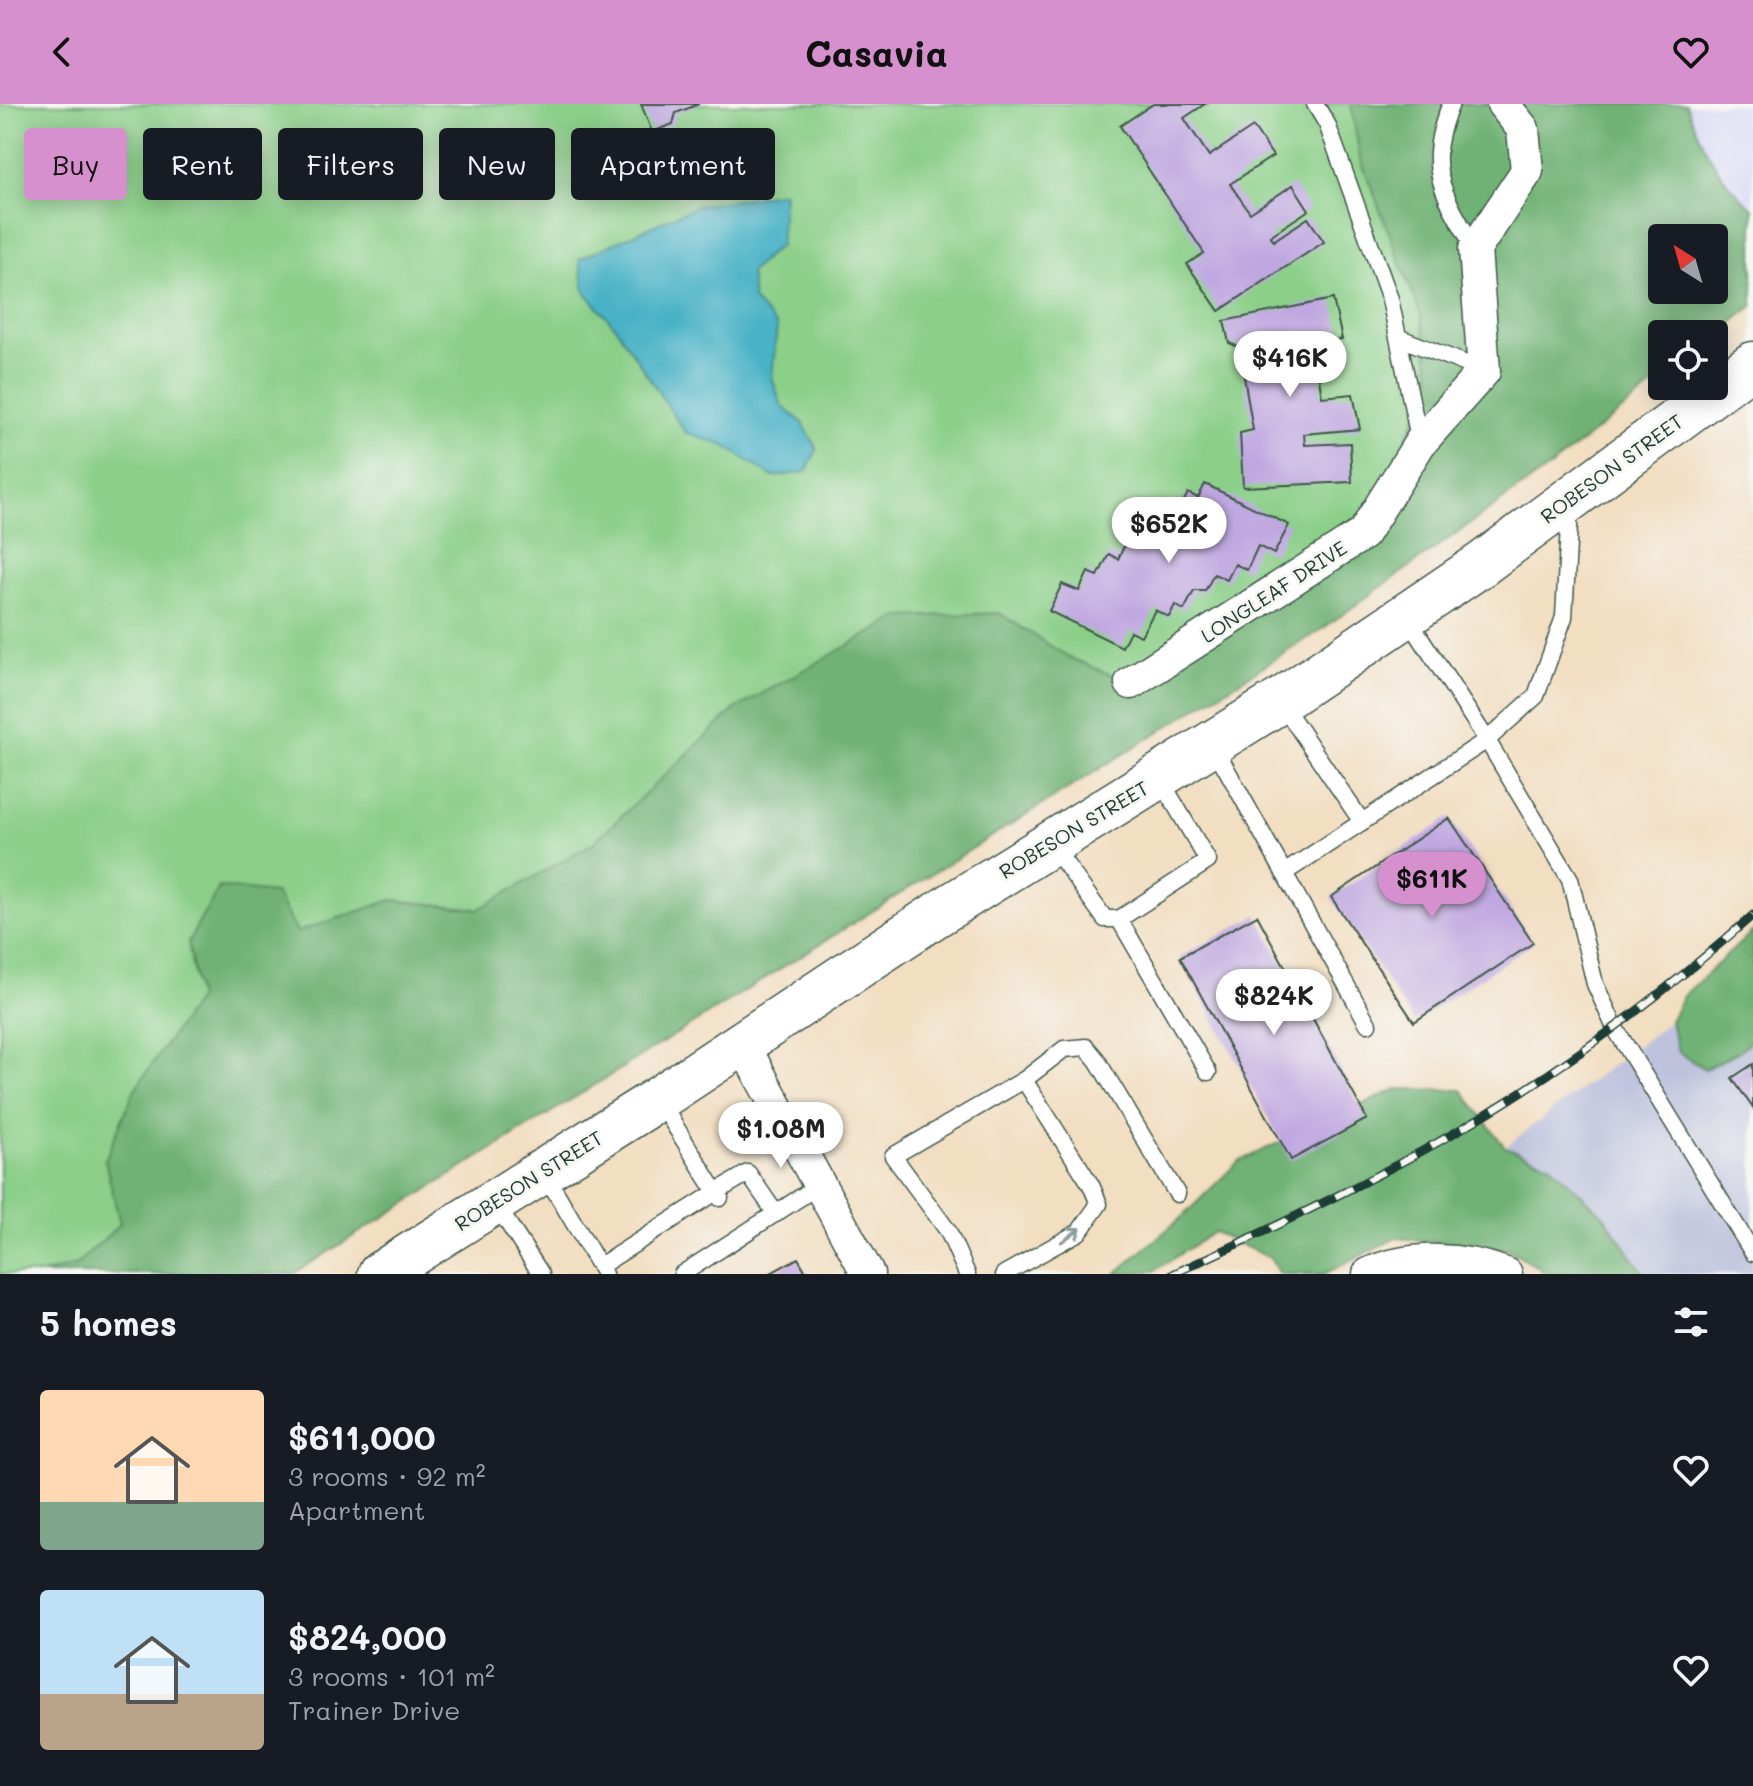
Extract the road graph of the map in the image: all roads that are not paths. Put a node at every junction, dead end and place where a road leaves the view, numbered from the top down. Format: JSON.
{"nodes":[{"id":1,"x":1315,"y":104,"type":"edge"},
{"id":2,"x":1451,"y":104,"type":"edge"},
{"id":3,"x":1503,"y":104,"type":"edge"},
{"id":4,"x":1475,"y":249,"type":"junction"},
{"id":5,"x":1400,"y":338,"type":"junction"},
{"id":6,"x":1753,"y":364,"type":"edge"},
{"id":7,"x":1484,"y":371,"type":"junction"},
{"id":8,"x":1420,"y":443,"type":"junction"},
{"id":9,"x":1571,"y":499,"type":"junction"},
{"id":10,"x":1406,"y":616,"type":"junction"},
{"id":11,"x":1131,"y":683,"type":"dead end"},
{"id":12,"x":1280,"y":701,"type":"junction"},
{"id":13,"x":1487,"y":740,"type":"junction"},
{"id":14,"x":1213,"y":744,"type":"junction"},
{"id":15,"x":1159,"y":778,"type":"junction"},
{"id":16,"x":1362,"y":822,"type":"junction"},
{"id":17,"x":1052,"y":845,"type":"junction"},
{"id":18,"x":1284,"y":873,"type":"junction"},
{"id":19,"x":1119,"y":919,"type":"junction"},
{"id":20,"x":1368,"y":1024,"type":"dead end"},
{"id":21,"x":741,"y":1041,"type":"junction"},
{"id":22,"x":1208,"y":1072,"type":"dead end"},
{"id":23,"x":1024,"y":1080,"type":"junction"},
{"id":24,"x":658,"y":1099,"type":"junction"},
{"id":25,"x":544,"y":1173,"type":"junction"},
{"id":26,"x":821,"y":1184,"type":"junction"},
{"id":27,"x":1177,"y":1194,"type":"dead end"},
{"id":28,"x":718,"y":1195,"type":"junction"},
{"id":29,"x":495,"y":1203,"type":"junction"},
{"id":30,"x":776,"y":1214,"type":"junction"},
{"id":31,"x":1753,"y":1253,"type":"edge"},
{"id":32,"x":602,"y":1270,"type":"edge"},
{"id":33,"x":380,"y":1274,"type":"edge"},
{"id":34,"x":541,"y":1274,"type":"edge"},
{"id":35,"x":682,"y":1274,"type":"edge"},
{"id":36,"x":868,"y":1274,"type":"edge"},
{"id":37,"x":969,"y":1274,"type":"edge"},
{"id":38,"x":1004,"y":1274,"type":"edge"},
{"id":39,"x":1369,"y":1274,"type":"edge"},
{"id":40,"x":1506,"y":1274,"type":"edge"}],
"edges":[{"from":1,"to":5,"type":"lane"},
{"from":2,"to":4,"type":"lane"},
{"from":3,"to":4,"type":"street"},
{"from":4,"to":7,"type":"street"},
{"from":5,"to":7,"type":"lane"},
{"from":5,"to":8,"type":"lane"},
{"from":6,"to":9,"type":"main road","name":"ROBESON STREET"},
{"from":7,"to":8,"type":"street","name":"LONGLEAF DRIVE"},
{"from":8,"to":11,"type":"street","name":"LONGLEAF DRIVE"},
{"from":9,"to":10,"type":"main road","name":"ROBESON STREET"},
{"from":9,"to":13,"type":"lane"},
{"from":10,"to":12,"type":"main road","name":"ROBESON STREET"},
{"from":10,"to":13,"type":"lane"},
{"from":12,"to":14,"type":"main road","name":"ROBESON STREET"},
{"from":12,"to":16,"type":"lane"},
{"from":13,"to":16,"type":"lane"},
{"from":13,"to":31,"type":"lane"},
{"from":14,"to":15,"type":"main road","name":"ROBESON STREET"},
{"from":14,"to":18,"type":"lane"},
{"from":15,"to":17,"type":"main road","name":"ROBESON STREET"},
{"from":15,"to":19,"type":"lane"},
{"from":16,"to":18,"type":"lane"},
{"from":17,"to":19,"type":"lane"},
{"from":17,"to":21,"type":"main road","name":"ROBESON STREET"},
{"from":18,"to":20,"type":"lane"},
{"from":19,"to":22,"type":"lane"},
{"from":21,"to":24,"type":"main road","name":"ROBESON STREET"},
{"from":21,"to":26,"type":"street"},
{"from":23,"to":27,"type":"lane"},
{"from":23,"to":37,"type":"lane"},
{"from":38,"to":23,"type":"lane","one_way":true},
{"from":24,"to":25,"type":"main road","name":"ROBESON STREET"},
{"from":24,"to":28,"type":"lane"},
{"from":25,"to":29,"type":"main road","name":"ROBESON STREET"},
{"from":25,"to":32,"type":"lane"},
{"from":26,"to":30,"type":"lane"},
{"from":26,"to":36,"type":"street"},
{"from":28,"to":30,"type":"lane"},
{"from":28,"to":32,"type":"lane"},
{"from":29,"to":33,"type":"main road","name":"ROBESON STREET"},
{"from":29,"to":34,"type":"lane"},
{"from":30,"to":35,"type":"lane"},
{"from":39,"to":40,"type":"street"}]}
